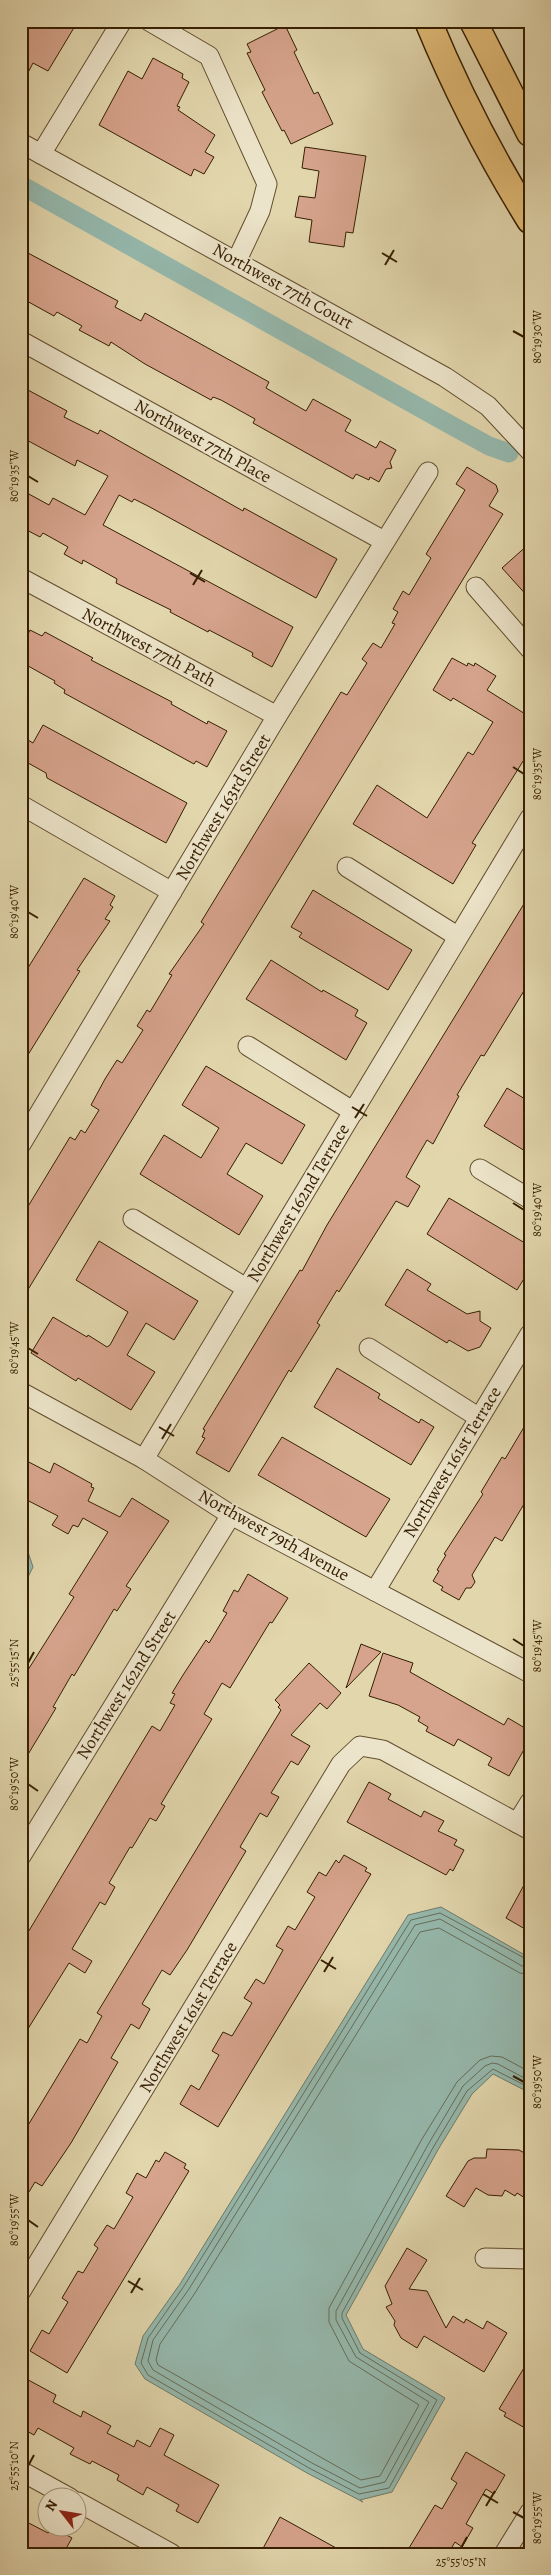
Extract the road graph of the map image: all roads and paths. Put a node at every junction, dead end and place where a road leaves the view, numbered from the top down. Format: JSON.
{"nodes":[{"id":1,"x":122,"y":21,"type":"edge"},
{"id":2,"x":149,"y":21,"type":"edge"},
{"id":3,"x":428,"y":21,"type":"edge"},
{"id":4,"x":473,"y":21,"type":"edge"},
{"id":5,"x":530,"y":133,"type":"edge"},
{"id":6,"x":21,"y":143,"type":"edge"},
{"id":7,"x":41,"y":154,"type":"junction"},
{"id":8,"x":530,"y":220,"type":"edge"},
{"id":9,"x":237,"y":260,"type":"junction"},
{"id":10,"x":21,"y":341,"type":"edge"},
{"id":11,"x":530,"y":451,"type":"edge"},
{"id":12,"x":428,"y":472,"type":"dead end"},
{"id":13,"x":384,"y":541,"type":"junction"},
{"id":14,"x":21,"y":578,"type":"edge"},
{"id":15,"x":476,"y":587,"type":"dead end"},
{"id":16,"x":530,"y":649,"type":"edge"},
{"id":17,"x":277,"y":716,"type":"junction"},
{"id":18,"x":21,"y":804,"type":"edge"},
{"id":19,"x":530,"y":818,"type":"edge"},
{"id":20,"x":347,"y":867,"type":"dead end"},
{"id":21,"x":172,"y":892,"type":"junction"},
{"id":22,"x":457,"y":936,"type":"junction"},
{"id":23,"x":248,"y":1046,"type":"dead end"},
{"id":24,"x":354,"y":1112,"type":"junction"},
{"id":25,"x":21,"y":1144,"type":"edge"},
{"id":26,"x":480,"y":1169,"type":"dead end"},
{"id":27,"x":530,"y":1199,"type":"edge"},
{"id":28,"x":133,"y":1219,"type":"dead end"},
{"id":29,"x":246,"y":1288,"type":"junction"},
{"id":30,"x":530,"y":1334,"type":"edge"},
{"id":31,"x":369,"y":1348,"type":"dead end"},
{"id":32,"x":21,"y":1392,"type":"edge"},
{"id":33,"x":478,"y":1417,"type":"junction"},
{"id":34,"x":144,"y":1459,"type":"junction"},
{"id":35,"x":231,"y":1515,"type":"junction"},
{"id":36,"x":375,"y":1591,"type":"junction"},
{"id":37,"x":530,"y":1673,"type":"edge"},
{"id":38,"x":530,"y":1802,"type":"edge"},
{"id":39,"x":523,"y":1827,"type":"edge"},
{"id":40,"x":21,"y":1856,"type":"edge"},
{"id":41,"x":484,"y":2258,"type":"dead end"},
{"id":42,"x":530,"y":2261,"type":"edge"},
{"id":43,"x":21,"y":2291,"type":"edge"},
{"id":44,"x":21,"y":2471,"type":"edge"},
{"id":45,"x":52,"y":2488,"type":"edge"},
{"id":46,"x":88,"y":2508,"type":"edge"},
{"id":47,"x":530,"y":2512,"type":"edge"},
{"id":48,"x":172,"y":2554,"type":"edge"},
{"id":49,"x":504,"y":2554,"type":"edge"}],
"edges":[{"from":1,"to":7,"type":"street"},
{"from":2,"to":9,"type":"street"},
{"from":3,"to":8,"type":"highway"},
{"from":4,"to":5,"type":"highway"},
{"from":6,"to":7,"type":"street","name":"Northwest 77th Court"},
{"from":7,"to":9,"type":"street","name":"Northwest 77th Court"},
{"from":9,"to":11,"type":"street","name":"Northwest 77th Court"},
{"from":10,"to":13,"type":"street","name":"Northwest 77th Place"},
{"from":12,"to":13,"type":"street","name":"Northwest 163rd Street"},
{"from":13,"to":17,"type":"street","name":"Northwest 163rd Street"},
{"from":14,"to":17,"type":"street","name":"Northwest 77th Path"},
{"from":15,"to":16,"type":"street"},
{"from":17,"to":21,"type":"street","name":"Northwest 163rd Street"},
{"from":18,"to":21,"type":"street"},
{"from":19,"to":22,"type":"street","name":"Northwest 162nd Terrace"},
{"from":20,"to":22,"type":"street"},
{"from":21,"to":25,"type":"street","name":"Northwest 163rd Street"},
{"from":22,"to":24,"type":"street","name":"Northwest 162nd Terrace"},
{"from":23,"to":24,"type":"street"},
{"from":24,"to":29,"type":"street","name":"Northwest 162nd Terrace"},
{"from":26,"to":27,"type":"street"},
{"from":28,"to":29,"type":"street"},
{"from":29,"to":34,"type":"street","name":"Northwest 162nd Terrace"},
{"from":30,"to":33,"type":"street","name":"Northwest 161st Terrace"},
{"from":31,"to":33,"type":"street"},
{"from":32,"to":34,"type":"street","name":"Northwest 79th Avenue"},
{"from":33,"to":36,"type":"street","name":"Northwest 161st Terrace"},
{"from":34,"to":35,"type":"street","name":"Northwest 79th Avenue"},
{"from":35,"to":36,"type":"street","name":"Northwest 79th Avenue"},
{"from":35,"to":40,"type":"street","name":"Northwest 162nd Street"},
{"from":36,"to":37,"type":"street","name":"Northwest 79th Avenue"},
{"from":38,"to":39,"type":"street"},
{"from":39,"to":43,"type":"street","name":"Northwest 161st Terrace"},
{"from":41,"to":42,"type":"street"},
{"from":44,"to":45,"type":"street"},
{"from":46,"to":48,"type":"street"},
{"from":47,"to":49,"type":"street"}]}
